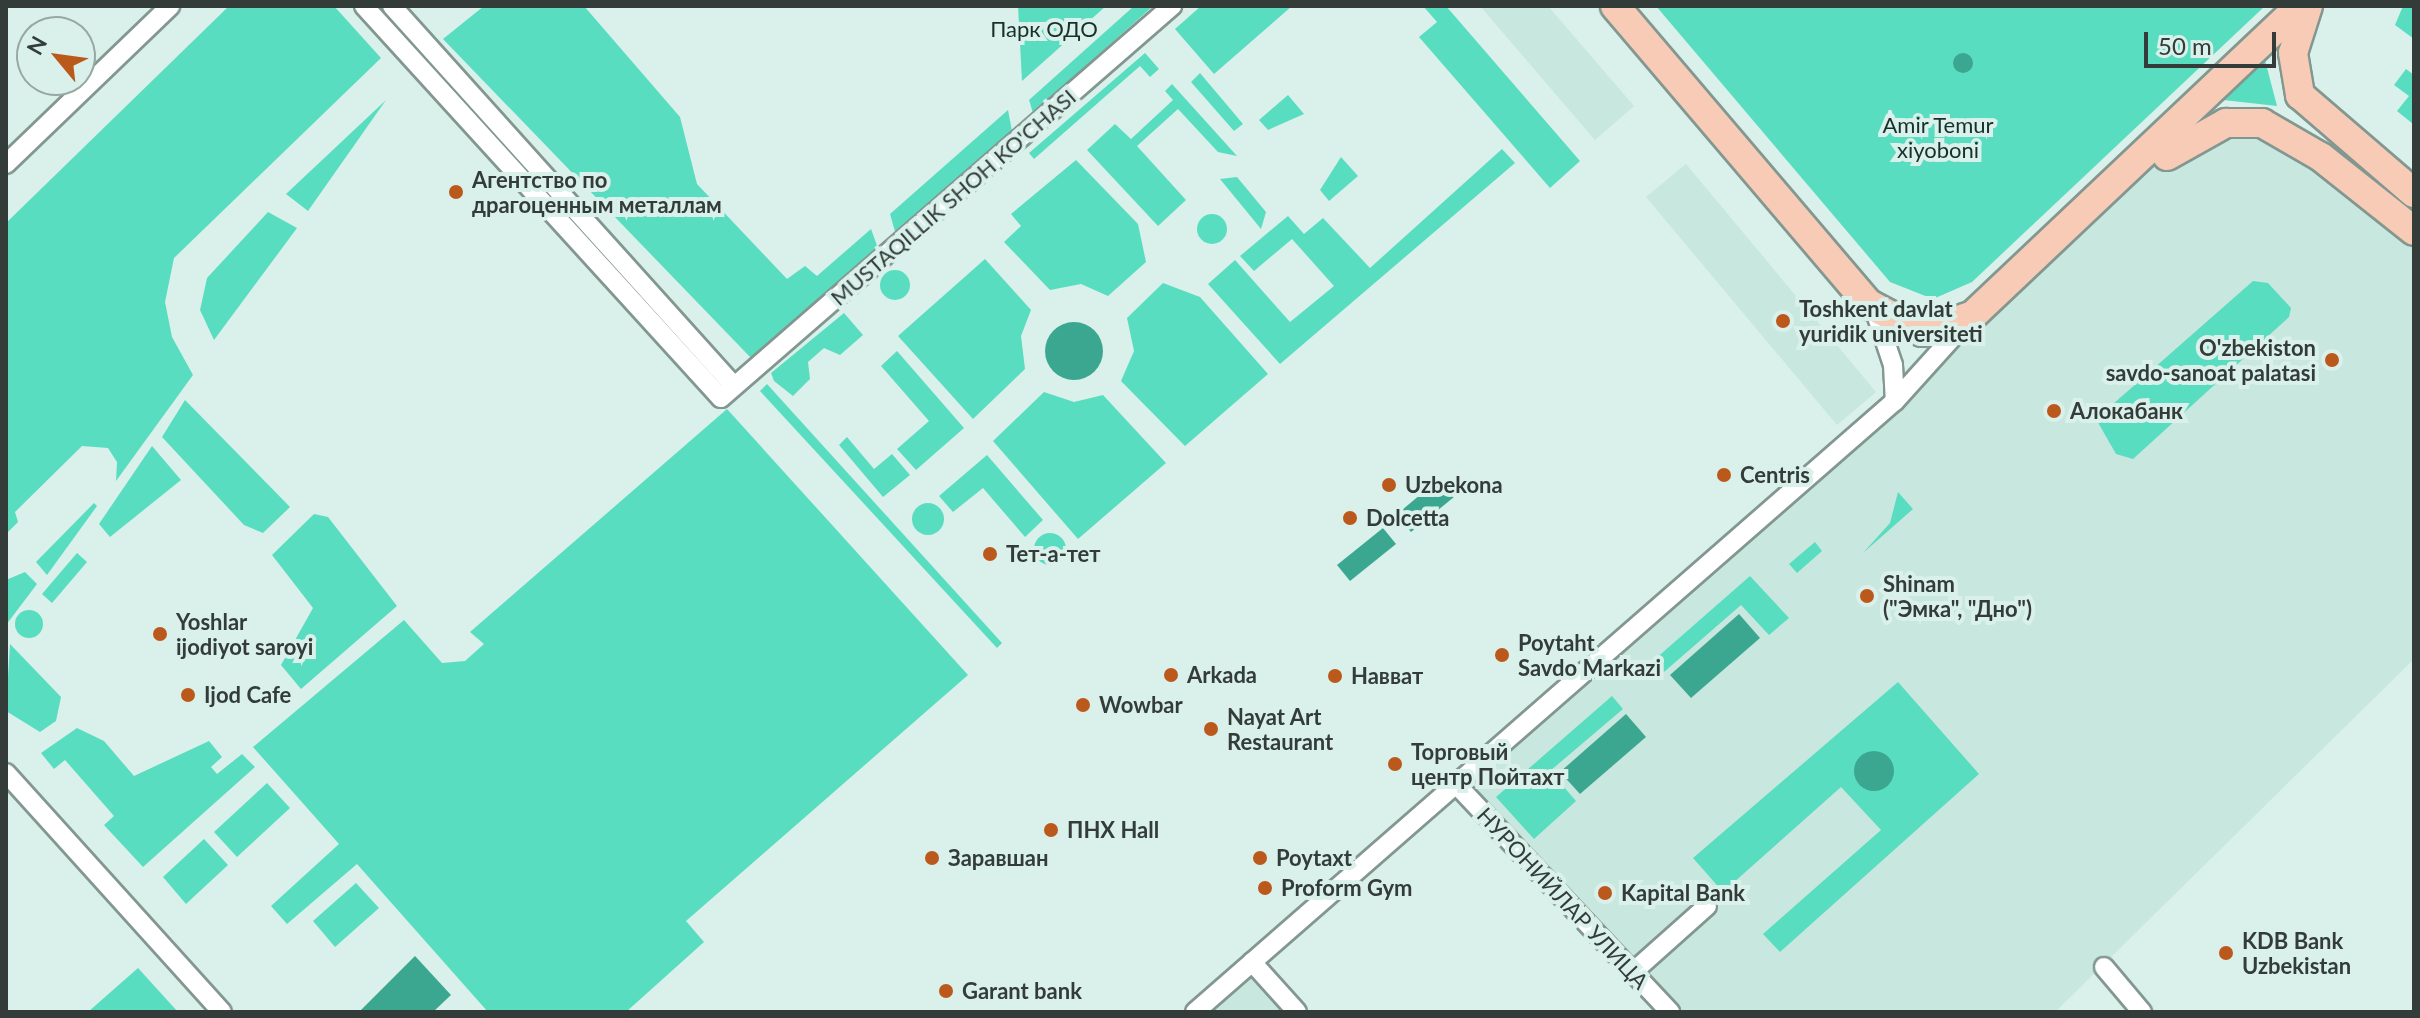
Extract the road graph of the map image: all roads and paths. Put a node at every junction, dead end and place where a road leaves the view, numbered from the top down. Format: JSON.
{"nodes":[{"id":1,"x":170,"y":6,"type":"edge"},
{"id":2,"x":364,"y":6,"type":"edge"},
{"id":3,"x":392,"y":6,"type":"edge"},
{"id":4,"x":1172,"y":6,"type":"edge"},
{"id":5,"x":1615,"y":6,"type":"edge"},
{"id":6,"x":2300,"y":6,"type":"edge"},
{"id":7,"x":2308,"y":6,"type":"edge"},
{"id":8,"x":6,"y":164,"type":"edge"},
{"id":9,"x":2414,"y":193,"type":"edge"},
{"id":10,"x":2091,"y":210,"type":"junction"},
{"id":11,"x":2414,"y":231,"type":"edge"},
{"id":12,"x":1874,"y":308,"type":"junction"},
{"id":13,"x":1973,"y":315,"type":"junction"},
{"id":14,"x":728,"y":392,"type":"junction"},
{"id":15,"x":1895,"y":401,"type":"junction"},
{"id":16,"x":6,"y":773,"type":"edge"},
{"id":17,"x":1456,"y":784,"type":"junction"},
{"id":18,"x":1707,"y":906,"type":"dead end"},
{"id":19,"x":1252,"y":962,"type":"junction"},
{"id":20,"x":2104,"y":967,"type":"dead end"},
{"id":21,"x":1633,"y":972,"type":"junction"},
{"id":22,"x":222,"y":1012,"type":"edge"},
{"id":23,"x":1195,"y":1012,"type":"edge"},
{"id":24,"x":1297,"y":1012,"type":"edge"},
{"id":25,"x":1670,"y":1012,"type":"edge"},
{"id":26,"x":2142,"y":1012,"type":"edge"}],
"edges":[{"from":1,"to":8,"type":"street"},
{"from":2,"to":14,"type":"street"},
{"from":3,"to":14,"type":"street"},
{"from":4,"to":14,"type":"street","name":"MUSTAQILLIK SHOH KO'CHASI"},
{"from":5,"to":12,"type":"main road"},
{"from":6,"to":10,"type":"main road"},
{"from":7,"to":9,"type":"main road"},
{"from":10,"to":11,"type":"main road"},
{"from":10,"to":13,"type":"main road"},
{"from":12,"to":13,"type":"main road"},
{"from":12,"to":15,"type":"street"},
{"from":13,"to":15,"type":"street"},
{"from":15,"to":17,"type":"street"},
{"from":16,"to":22,"type":"street"},
{"from":17,"to":19,"type":"street"},
{"from":17,"to":21,"type":"street","name":"НУРОНИЙЛАР УЛИЦА"},
{"from":18,"to":21,"type":"street"},
{"from":19,"to":23,"type":"street"},
{"from":19,"to":24,"type":"street"},
{"from":20,"to":26,"type":"street"},
{"from":21,"to":25,"type":"street","name":"НУРОНИЙЛАР УЛИЦА"}]}
